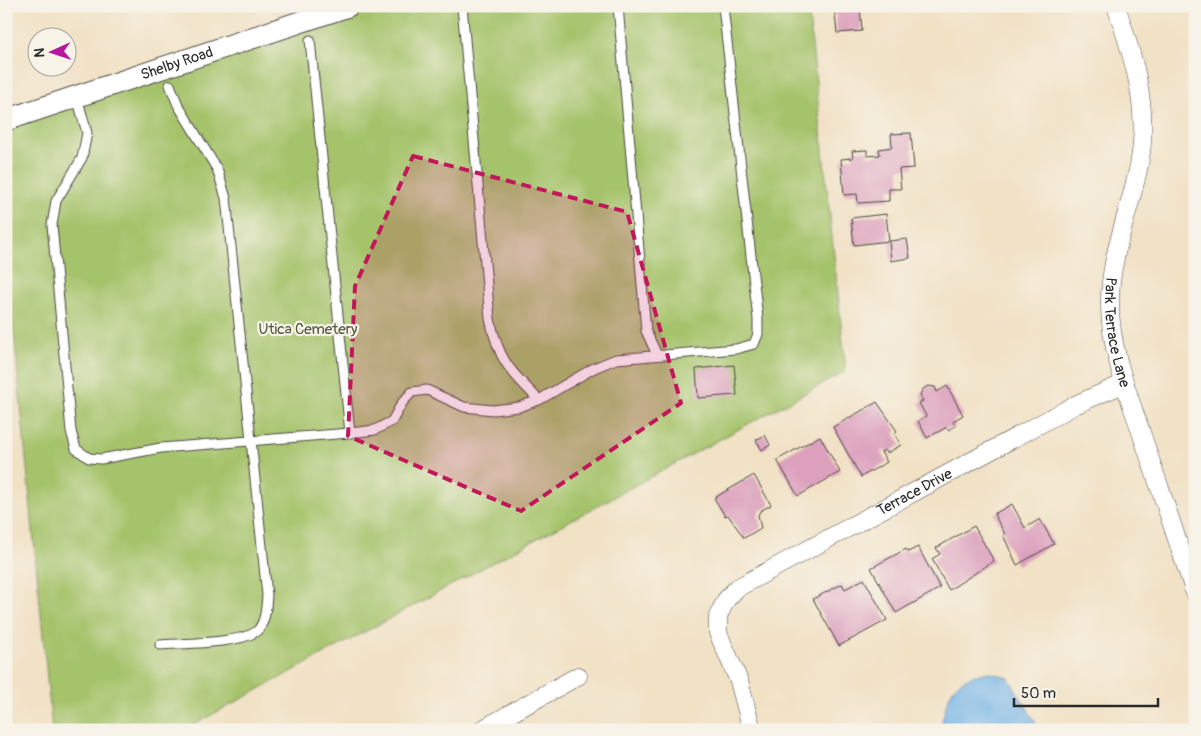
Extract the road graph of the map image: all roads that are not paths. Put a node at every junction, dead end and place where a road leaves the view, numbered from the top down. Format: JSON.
{"nodes":[{"id":1,"x":348,"y":6,"type":"edge"},
{"id":2,"x":462,"y":6,"type":"edge"},
{"id":3,"x":618,"y":6,"type":"edge"},
{"id":4,"x":723,"y":6,"type":"edge"},
{"id":5,"x":1116,"y":6,"type":"edge"},
{"id":6,"x":328,"y":10,"type":"edge"},
{"id":7,"x":310,"y":40,"type":"dead end"},
{"id":8,"x":170,"y":85,"type":"dead end"},
{"id":9,"x":77,"y":96,"type":"junction"},
{"id":10,"x":6,"y":120,"type":"edge"},
{"id":11,"x":657,"y":355,"type":"junction"},
{"id":12,"x":1125,"y":383,"type":"junction"},
{"id":13,"x":539,"y":400,"type":"junction"},
{"id":14,"x":350,"y":433,"type":"junction"},
{"id":15,"x":252,"y":442,"type":"junction"},
{"id":16,"x":1195,"y":593,"type":"edge"},
{"id":17,"x":160,"y":645,"type":"dead end"},
{"id":18,"x":578,"y":676,"type":"dead end"},
{"id":19,"x":481,"y":730,"type":"edge"},
{"id":20,"x":752,"y":730,"type":"edge"}],
"edges":[{"from":1,"to":6,"type":"street","name":"Shelby Road"},
{"from":2,"to":13,"type":"lane"},
{"from":3,"to":11,"type":"lane"},
{"from":4,"to":11,"type":"lane"},
{"from":5,"to":12,"type":"street","name":"Park Terrace Lane"},
{"from":6,"to":9,"type":"street","name":"Shelby Road"},
{"from":7,"to":14,"type":"lane"},
{"from":8,"to":15,"type":"lane"},
{"from":9,"to":10,"type":"street","name":"Shelby Road"},
{"from":9,"to":15,"type":"lane"},
{"from":11,"to":13,"type":"lane"},
{"from":12,"to":16,"type":"street","name":"Park Terrace Lane"},
{"from":12,"to":20,"type":"street","name":"Terrace Drive"},
{"from":13,"to":14,"type":"lane"},
{"from":14,"to":15,"type":"lane"},
{"from":15,"to":17,"type":"lane"},
{"from":18,"to":19,"type":"street"}]}
